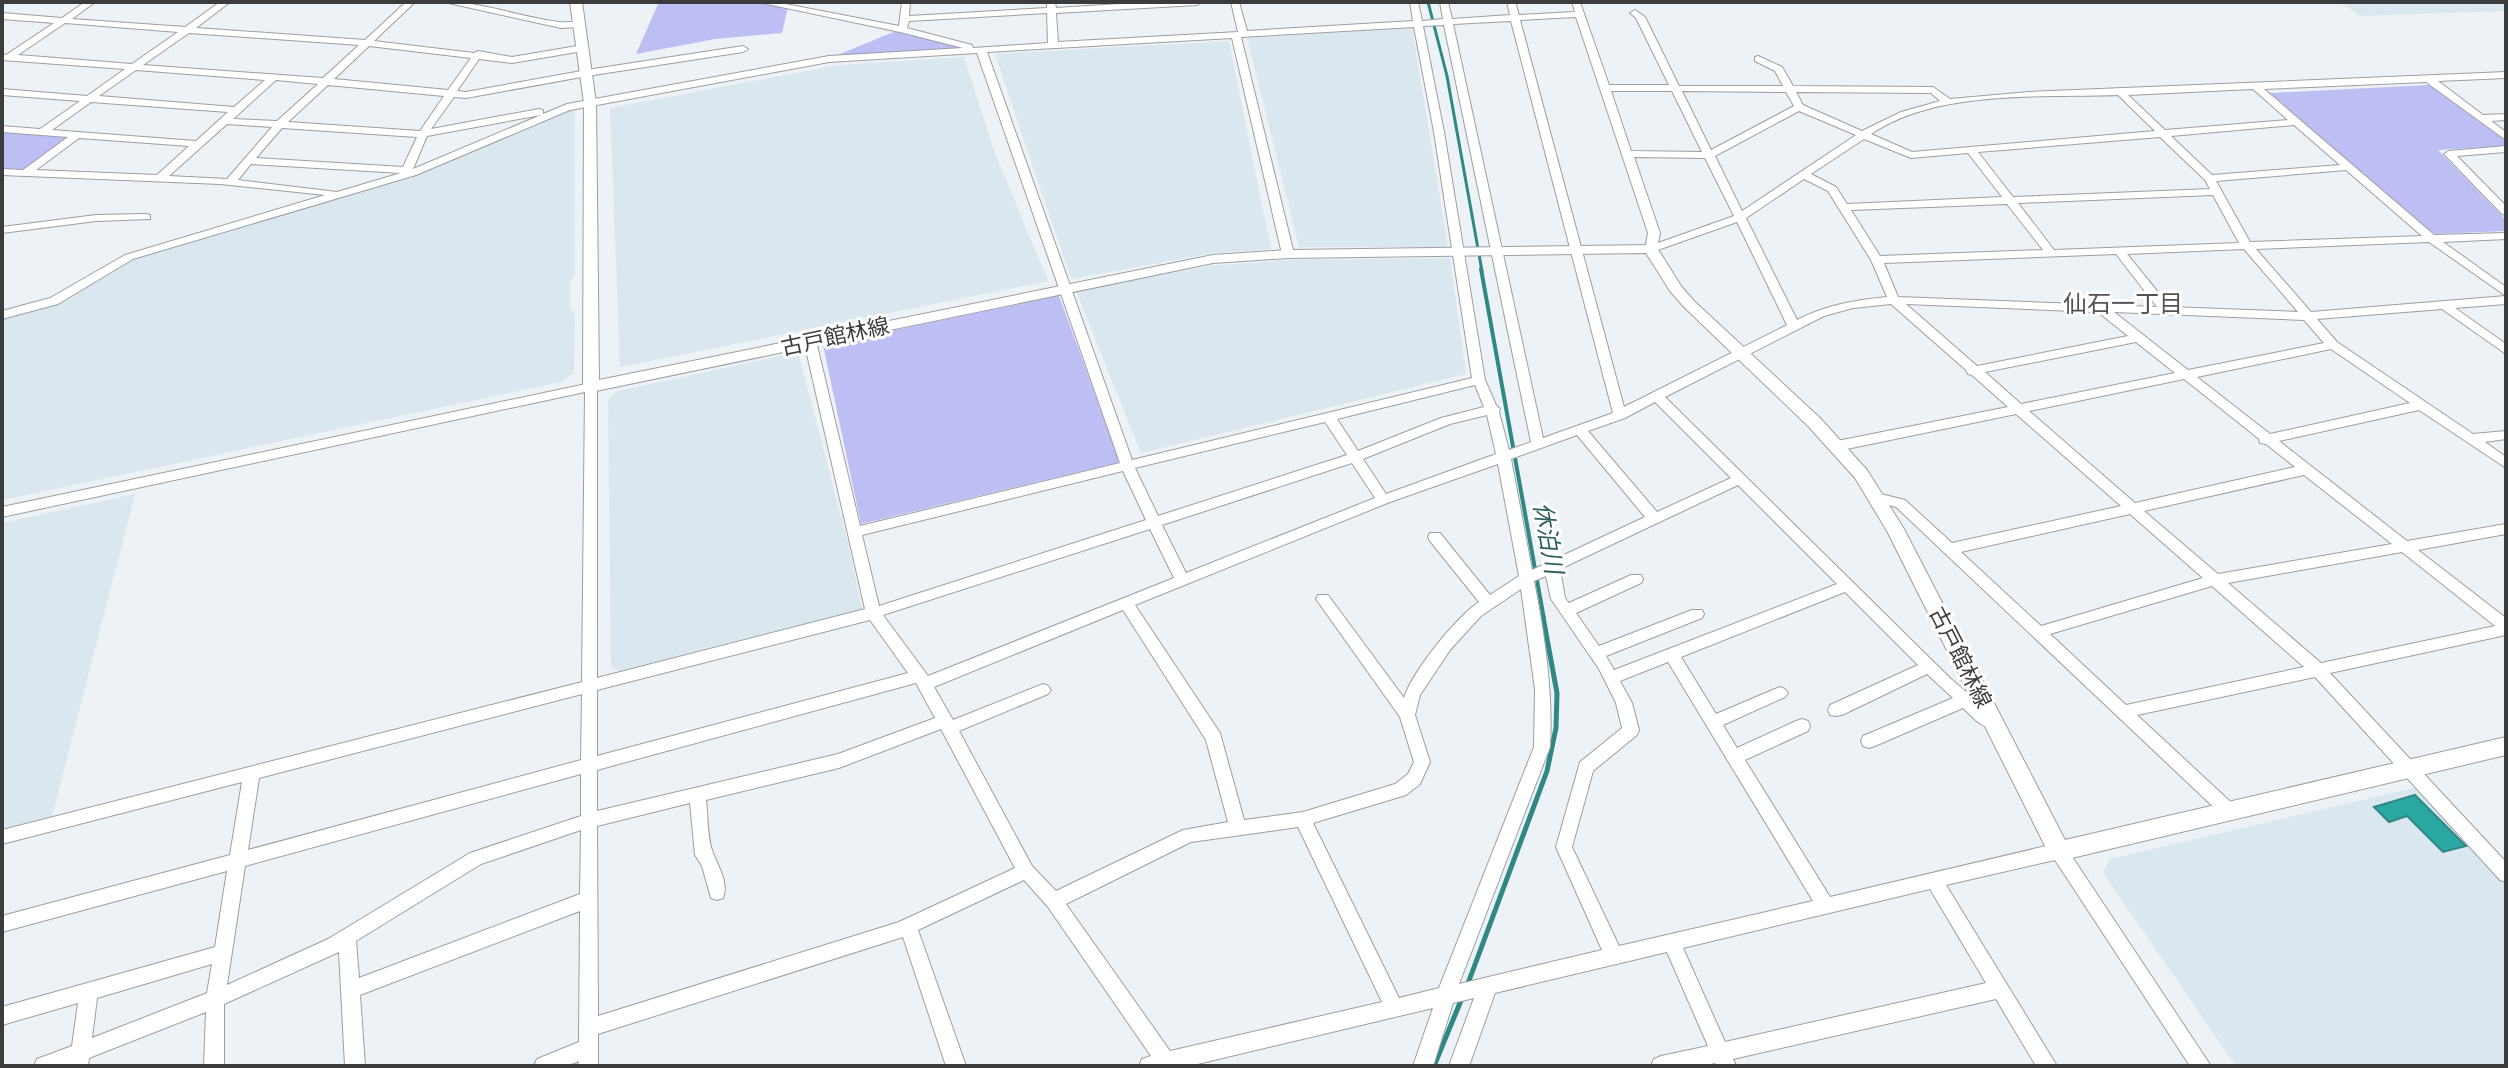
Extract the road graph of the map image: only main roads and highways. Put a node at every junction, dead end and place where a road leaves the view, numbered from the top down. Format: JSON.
{"nodes":[{"id":1,"x":576,"y":2,"type":"edge"},
{"id":2,"x":2506,"y":746,"type":"edge"}],
"edges":[{"from":1,"to":2,"type":"main road","name":"古戸館林線"}]}
